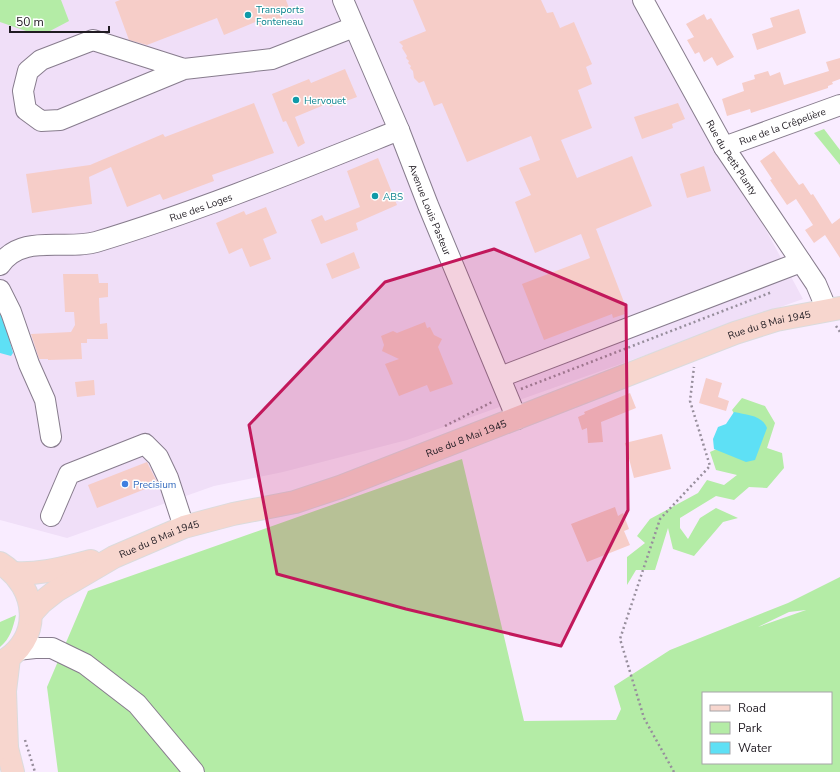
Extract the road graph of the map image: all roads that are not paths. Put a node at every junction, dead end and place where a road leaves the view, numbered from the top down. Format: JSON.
{"nodes":[{"id":1,"x":343,"y":0,"type":"edge"},
{"id":2,"x":643,"y":0,"type":"edge"},
{"id":3,"x":354,"y":27,"type":"junction"},
{"id":4,"x":184,"y":69,"type":"junction"},
{"id":5,"x":840,"y":105,"type":"edge"},
{"id":6,"x":399,"y":130,"type":"junction"},
{"id":7,"x":724,"y":147,"type":"junction"},
{"id":8,"x":801,"y":262,"type":"junction"},
{"id":9,"x":0,"y":265,"type":"edge"},
{"id":10,"x":0,"y":290,"type":"edge"},
{"id":11,"x":828,"y":310,"type":"edge"},
{"id":12,"x":503,"y":385,"type":"junction"},
{"id":13,"x":517,"y":419,"type":"junction"},
{"id":14,"x":51,"y":437,"type":"dead end"},
{"id":15,"x":51,"y":516,"type":"dead end"},
{"id":16,"x":184,"y":527,"type":"junction"},
{"id":17,"x":114,"y":557,"type":"junction"},
{"id":18,"x":7,"y":568,"type":"edge"},
{"id":19,"x":31,"y":618,"type":"junction"},
{"id":20,"x":52,"y":648,"type":"junction"},
{"id":21,"x":9,"y":657,"type":"edge"},
{"id":22,"x":4,"y":740,"type":"edge"},
{"id":23,"x":13,"y":772,"type":"edge"},
{"id":24,"x":194,"y":772,"type":"edge"}],
"edges":[{"from":1,"to":3,"type":"street","name":"Avenue Louis Pasteur"},
{"from":2,"to":7,"type":"street","name":"Rue du Petit Planty"},
{"from":3,"to":4,"type":"street"},
{"from":3,"to":6,"type":"street","name":"Avenue Louis Pasteur"},
{"from":4,"to":4,"type":"street"},
{"from":5,"to":7,"type":"street","name":"Rue de la Crêpelière"},
{"from":6,"to":9,"type":"street","name":"Rue des Loges"},
{"from":6,"to":12,"type":"street","name":"Avenue Louis Pasteur"},
{"from":7,"to":8,"type":"street","name":"Rue du Petit Planty"},
{"from":8,"to":11,"type":"street","name":"Rue du Petit Planty"},
{"from":8,"to":12,"type":"street"},
{"from":10,"to":14,"type":"street"},
{"from":11,"to":13,"type":"main road","name":"Rue du 8 Mai 1945"},
{"from":12,"to":13,"type":"street","name":"Avenue Louis Pasteur"},
{"from":13,"to":16,"type":"main road","name":"Rue du 8 Mai 1945"},
{"from":15,"to":16,"type":"street"},
{"from":16,"to":17,"type":"main road","name":"Rue du 8 Mai 1945"},
{"from":17,"to":18,"type":"main road"},
{"from":17,"to":19,"type":"main road"},
{"from":18,"to":19,"type":"main road"},
{"from":19,"to":20,"type":"street"},
{"from":19,"to":21,"type":"main road"},
{"from":20,"to":21,"type":"street"},
{"from":20,"to":24,"type":"street"},
{"from":21,"to":22,"type":"main road"},
{"from":22,"to":23,"type":"main road"}]}
